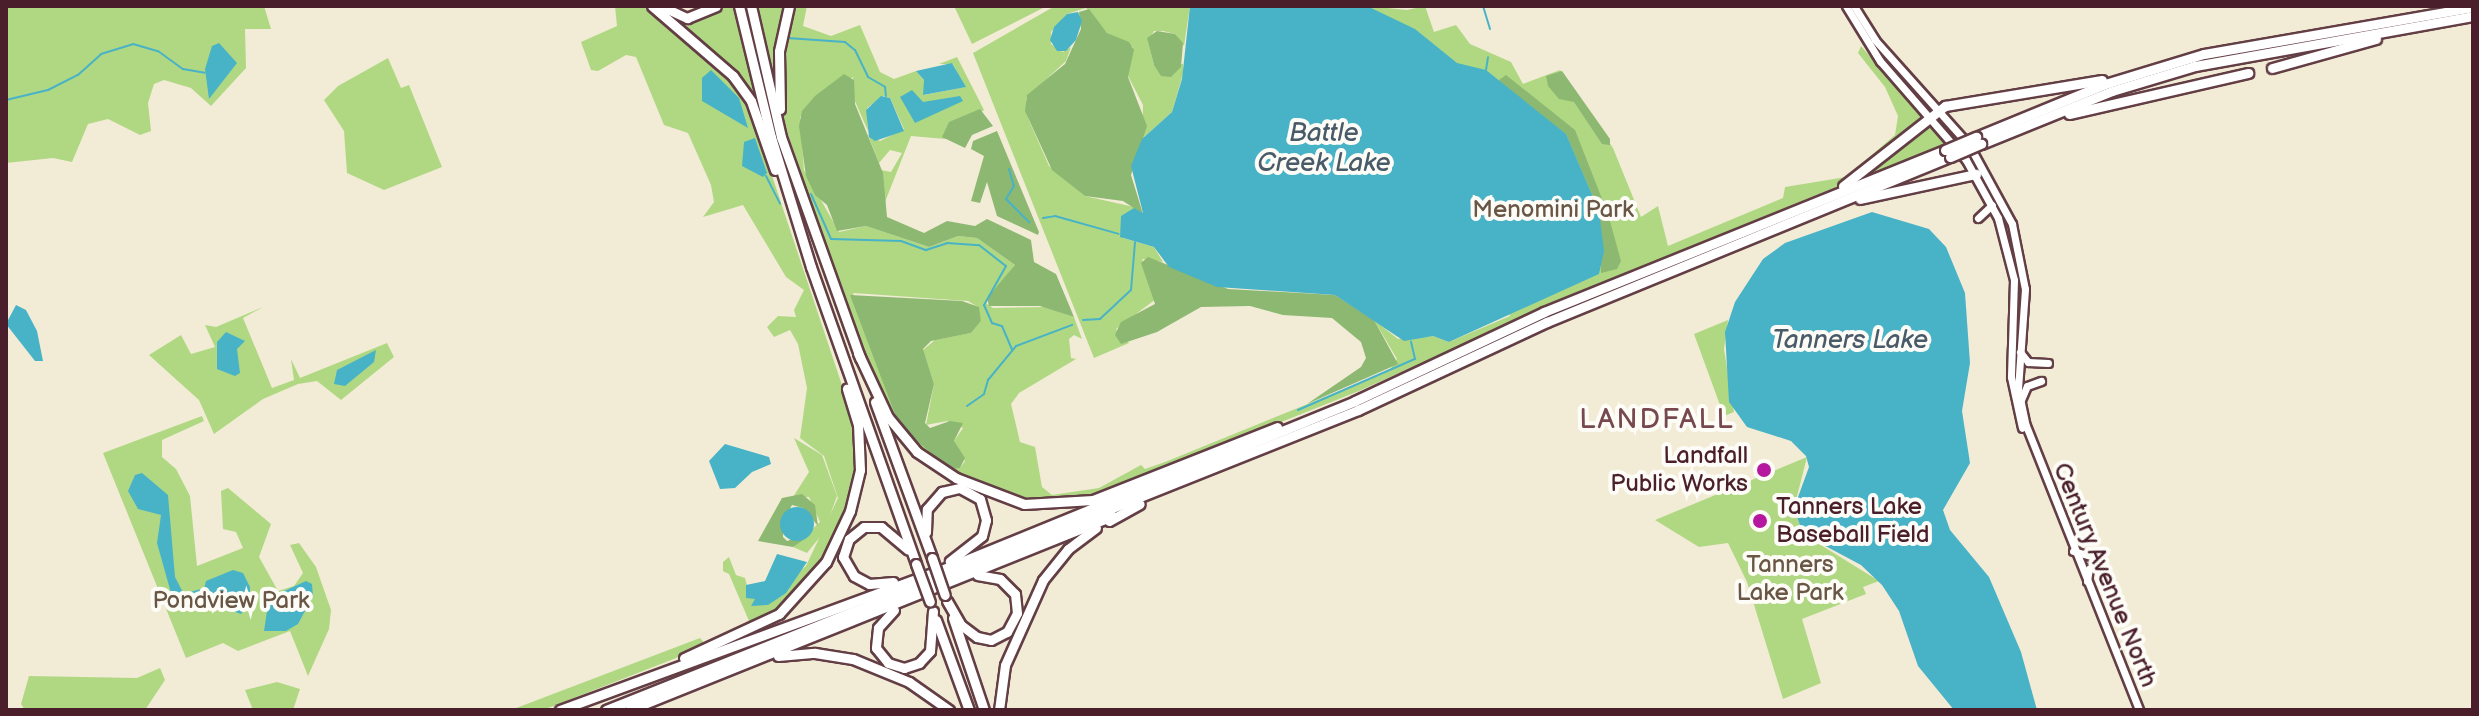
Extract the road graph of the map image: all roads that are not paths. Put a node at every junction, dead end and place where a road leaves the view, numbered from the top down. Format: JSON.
{"nodes":[{"id":1,"x":652,"y":6,"type":"edge"},
{"id":2,"x":661,"y":6,"type":"edge"},
{"id":3,"x":716,"y":6,"type":"edge"},
{"id":4,"x":739,"y":6,"type":"edge"},
{"id":5,"x":751,"y":6,"type":"edge"},
{"id":6,"x":789,"y":6,"type":"edge"},
{"id":7,"x":1846,"y":6,"type":"edge"},
{"id":8,"x":1854,"y":6,"type":"edge"},
{"id":9,"x":2445,"y":6,"type":"edge"},
{"id":10,"x":2473,"y":7,"type":"edge"},
{"id":11,"x":2473,"y":16,"type":"edge"},
{"id":12,"x":2411,"y":19,"type":"junction"},
{"id":13,"x":2456,"y":20,"type":"junction"},
{"id":14,"x":2272,"y":68,"type":"dead end"},
{"id":15,"x":2148,"y":71,"type":"junction"},
{"id":16,"x":2248,"y":73,"type":"dead end"},
{"id":17,"x":1938,"y":110,"type":"junction"},
{"id":18,"x":1929,"y":116,"type":"junction"},
{"id":19,"x":2027,"y":125,"type":"junction"},
{"id":20,"x":781,"y":137,"type":"junction"},
{"id":21,"x":1978,"y":140,"type":"junction"},
{"id":22,"x":1947,"y":153,"type":"junction"},
{"id":23,"x":1976,"y":174,"type":"junction"},
{"id":24,"x":1992,"y":205,"type":"junction"},
{"id":25,"x":1780,"y":217,"type":"junction"},
{"id":26,"x":1978,"y":218,"type":"dead end"},
{"id":27,"x":1998,"y":218,"type":"junction"},
{"id":28,"x":1788,"y":223,"type":"junction"},
{"id":29,"x":800,"y":232,"type":"junction"},
{"id":30,"x":2022,"y":262,"type":"junction"},
{"id":31,"x":832,"y":329,"type":"junction"},
{"id":32,"x":2020,"y":350,"type":"junction"},
{"id":33,"x":858,"y":353,"type":"junction"},
{"id":34,"x":2048,"y":363,"type":"dead end"},
{"id":35,"x":1396,"y":381,"type":"junction"},
{"id":36,"x":2041,"y":381,"type":"dead end"},
{"id":37,"x":2021,"y":407,"type":"junction"},
{"id":38,"x":1264,"y":448,"type":"junction"},
{"id":39,"x":2035,"y":455,"type":"junction"},
{"id":40,"x":1151,"y":477,"type":"junction"},
{"id":41,"x":1140,"y":504,"type":"junction"},
{"id":42,"x":2073,"y":551,"type":"junction"},
{"id":43,"x":930,"y":554,"type":"junction"},
{"id":44,"x":950,"y":561,"type":"junction"},
{"id":45,"x":916,"y":564,"type":"junction"},
{"id":46,"x":970,"y":576,"type":"junction"},
{"id":47,"x":893,"y":582,"type":"junction"},
{"id":48,"x":2087,"y":587,"type":"junction"},
{"id":49,"x":946,"y":598,"type":"junction"},
{"id":50,"x":910,"y":600,"type":"junction"},
{"id":51,"x":931,"y":606,"type":"junction"},
{"id":52,"x":673,"y":662,"type":"junction"},
{"id":53,"x":726,"y":673,"type":"junction"},
{"id":54,"x":596,"y":696,"type":"junction"},
{"id":55,"x":560,"y":710,"type":"edge"},
{"id":56,"x":606,"y":710,"type":"edge"},
{"id":57,"x":629,"y":710,"type":"edge"},
{"id":58,"x":949,"y":710,"type":"edge"},
{"id":59,"x":969,"y":710,"type":"edge"},
{"id":60,"x":984,"y":710,"type":"edge"},
{"id":61,"x":999,"y":710,"type":"edge"},
{"id":62,"x":2139,"y":710,"type":"edge"}],
"edges":[{"from":1,"to":29,"type":"highway"},
{"from":2,"to":3,"type":"highway"},
{"from":4,"to":29,"type":"highway"},
{"from":5,"to":20,"type":"highway"},
{"from":6,"to":20,"type":"highway"},
{"from":7,"to":18,"type":"main road","name":"Century Avenue North"},
{"from":8,"to":17,"type":"main road","name":"Century Avenue North"},
{"from":9,"to":12,"type":"highway"},
{"from":10,"to":12,"type":"highway"},
{"from":11,"to":13,"type":"highway"},
{"from":12,"to":15,"type":"highway"},
{"from":13,"to":14,"type":"highway"},
{"from":13,"to":19,"type":"highway"},
{"from":15,"to":17,"type":"highway"},
{"from":15,"to":21,"type":"highway"},
{"from":16,"to":19,"type":"highway"},
{"from":17,"to":18,"type":"highway"},
{"from":17,"to":30,"type":"main road","name":"Century Avenue North"},
{"from":18,"to":23,"type":"main road","name":"Century Avenue North"},
{"from":18,"to":25,"type":"highway"},
{"from":19,"to":21,"type":"highway"},
{"from":20,"to":33,"type":"highway"},
{"from":21,"to":22,"type":"highway","bridge":true},
{"from":22,"to":25,"type":"highway"},
{"from":22,"to":28,"type":"highway"},
{"from":23,"to":24,"type":"main road","name":"Century Avenue North"},
{"from":23,"to":28,"type":"highway"},
{"from":24,"to":26,"type":"main road"},
{"from":24,"to":27,"type":"main road","name":"Century Avenue North"},
{"from":25,"to":35,"type":"highway"},
{"from":27,"to":30,"type":"main road"},
{"from":27,"to":39,"type":"main road","name":"Century Avenue North"},
{"from":28,"to":38,"type":"highway"},
{"from":29,"to":31,"type":"highway"},
{"from":30,"to":32,"type":"main road","name":"Century Avenue North"},
{"from":31,"to":45,"type":"highway"},
{"from":31,"to":52,"type":"highway"},
{"from":32,"to":34,"type":"main road"},
{"from":32,"to":37,"type":"main road","name":"Century Avenue North"},
{"from":33,"to":40,"type":"highway"},
{"from":33,"to":43,"type":"highway"},
{"from":35,"to":40,"type":"highway"},
{"from":35,"to":54,"type":"highway"},
{"from":36,"to":37,"type":"main road"},
{"from":37,"to":39,"type":"main road","name":"Century Avenue North"},
{"from":38,"to":41,"type":"highway"},
{"from":38,"to":56,"type":"highway"},
{"from":39,"to":42,"type":"main road","name":"Century Avenue North"},
{"from":40,"to":44,"type":"highway"},
{"from":41,"to":46,"type":"highway"},
{"from":41,"to":61,"type":"highway"},
{"from":42,"to":48,"type":"main road","name":"Century Avenue North"},
{"from":42,"to":48,"type":"main road"},
{"from":43,"to":44,"type":"highway"},
{"from":43,"to":49,"type":"highway","bridge":true},
{"from":44,"to":47,"type":"highway"},
{"from":45,"to":47,"type":"highway"},
{"from":45,"to":51,"type":"highway","bridge":true},
{"from":46,"to":49,"type":"highway"},
{"from":46,"to":50,"type":"highway"},
{"from":47,"to":52,"type":"highway"},
{"from":48,"to":62,"type":"main road","name":"Century Avenue North"},
{"from":49,"to":60,"type":"highway"},
{"from":50,"to":51,"type":"highway"},
{"from":50,"to":53,"type":"highway"},
{"from":51,"to":59,"type":"highway"},
{"from":52,"to":54,"type":"highway"},
{"from":53,"to":57,"type":"highway"},
{"from":53,"to":58,"type":"highway"},
{"from":54,"to":55,"type":"highway"}]}
